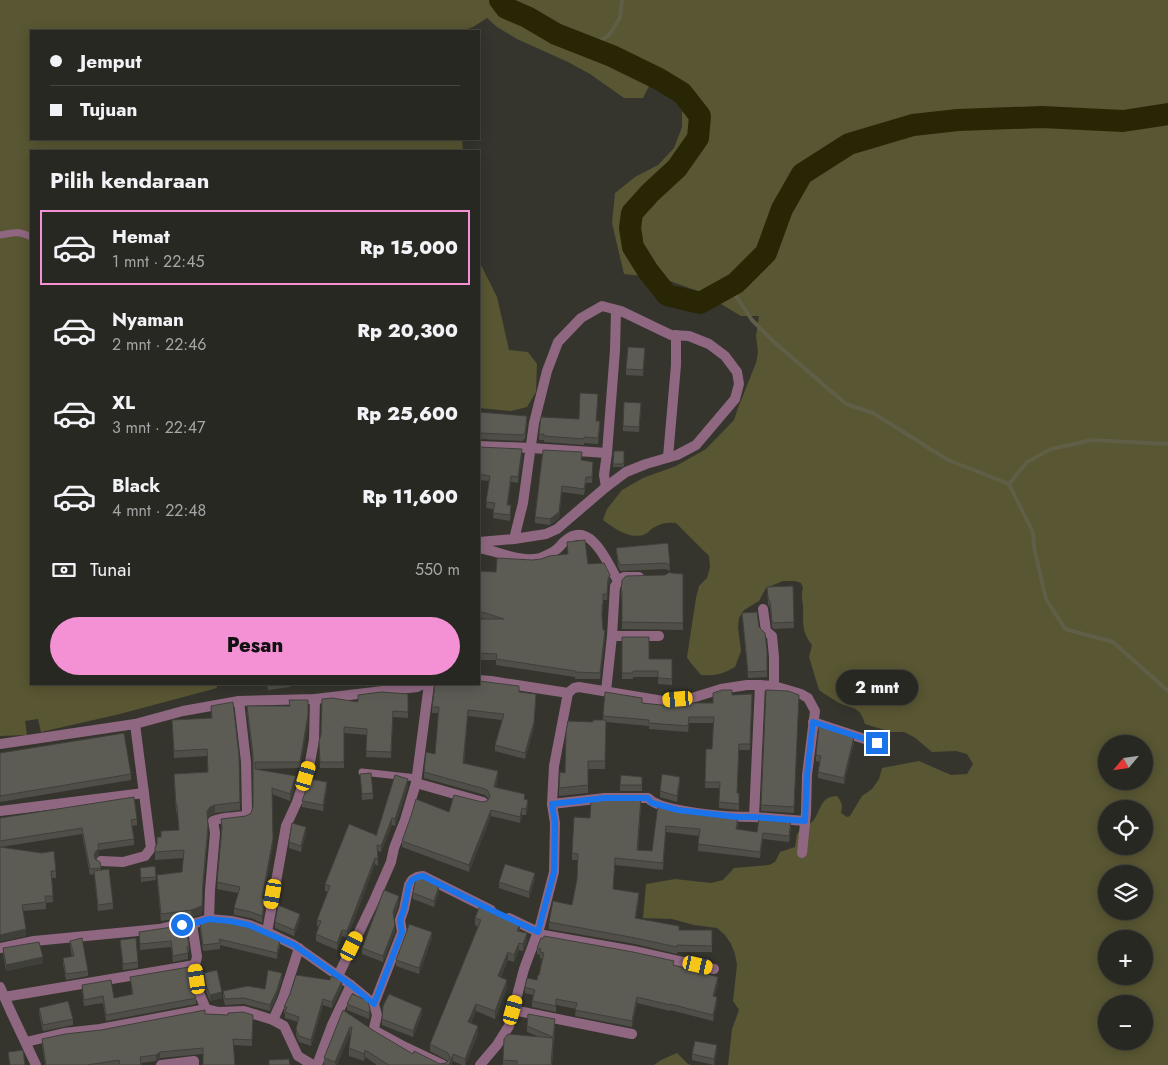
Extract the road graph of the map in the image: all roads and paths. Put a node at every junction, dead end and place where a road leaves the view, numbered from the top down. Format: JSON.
{"nodes":[{"id":1,"x":0,"y":235,"type":"edge"},
{"id":2,"x":30,"y":236,"type":"edge"},
{"id":3,"x":616,"y":310,"type":"junction"},
{"id":4,"x":676,"y":335,"type":"junction"},
{"id":5,"x":480,"y":446,"type":"edge"},
{"id":6,"x":532,"y":448,"type":"junction"},
{"id":7,"x":606,"y":453,"type":"junction"},
{"id":8,"x":668,"y":457,"type":"junction"},
{"id":9,"x":606,"y":487,"type":"junction"},
{"id":10,"x":514,"y":539,"type":"junction"},
{"id":11,"x":480,"y":542,"type":"edge"},
{"id":12,"x":480,"y":548,"type":"edge"},
{"id":13,"x":648,"y":576,"type":"edge"},
{"id":14,"x":618,"y":581,"type":"junction"},
{"id":15,"x":763,"y":609,"type":"dead end"},
{"id":16,"x":612,"y":636,"type":"junction"},
{"id":17,"x":659,"y":636,"type":"dead end"},
{"id":18,"x":480,"y":680,"type":"edge"},
{"id":19,"x":422,"y":685,"type":"edge"},
{"id":20,"x":429,"y":685,"type":"edge"},
{"id":21,"x":760,"y":685,"type":"junction"},
{"id":22,"x":774,"y":686,"type":"junction"},
{"id":23,"x":606,"y":692,"type":"junction"},
{"id":24,"x":568,"y":693,"type":"junction"},
{"id":25,"x":315,"y":699,"type":"junction"},
{"id":26,"x":238,"y":701,"type":"junction"},
{"id":27,"x":813,"y":722,"type":"junction"},
{"id":28,"x":135,"y":724,"type":"junction"},
{"id":29,"x":877,"y":743,"type":"dead end"},
{"id":30,"x":0,"y":744,"type":"edge"},
{"id":31,"x":362,"y":772,"type":"edge"},
{"id":32,"x":417,"y":781,"type":"junction"},
{"id":33,"x":144,"y":793,"type":"junction"},
{"id":34,"x":483,"y":802,"type":"edge"},
{"id":35,"x":552,"y":804,"type":"junction"},
{"id":36,"x":0,"y":811,"type":"edge"},
{"id":37,"x":754,"y":817,"type":"junction"},
{"id":38,"x":805,"y":821,"type":"junction"},
{"id":39,"x":802,"y":853,"type":"dead end"},
{"id":40,"x":101,"y":861,"type":"edge"},
{"id":41,"x":209,"y":919,"type":"junction"},
{"id":42,"x":192,"y":924,"type":"junction"},
{"id":43,"x":266,"y":932,"type":"junction"},
{"id":44,"x":538,"y":933,"type":"junction"},
{"id":45,"x":0,"y":948,"type":"edge"},
{"id":46,"x":299,"y":948,"type":"junction"},
{"id":47,"x":195,"y":965,"type":"junction"},
{"id":48,"x":714,"y":969,"type":"dead end"},
{"id":49,"x":338,"y":976,"type":"junction"},
{"id":50,"x":351,"y":985,"type":"junction"},
{"id":51,"x":0,"y":987,"type":"edge"},
{"id":52,"x":4,"y":997,"type":"junction"},
{"id":53,"x":374,"y":1004,"type":"junction"},
{"id":54,"x":206,"y":1009,"type":"junction"},
{"id":55,"x":513,"y":1010,"type":"junction"},
{"id":56,"x":273,"y":1020,"type":"junction"},
{"id":57,"x":632,"y":1034,"type":"dead end"},
{"id":58,"x":26,"y":1042,"type":"junction"},
{"id":59,"x":302,"y":1062,"type":"edge"},
{"id":60,"x":36,"y":1065,"type":"edge"},
{"id":61,"x":161,"y":1065,"type":"edge"},
{"id":62,"x":194,"y":1065,"type":"edge"},
{"id":63,"x":315,"y":1065,"type":"edge"},
{"id":64,"x":443,"y":1065,"type":"edge"},
{"id":65,"x":480,"y":1065,"type":"edge"}],
"edges":[{"from":1,"to":2,"type":"lane"},
{"from":3,"to":4,"type":"street"},
{"from":3,"to":6,"type":"street"},
{"from":3,"to":7,"type":"street"},
{"from":4,"to":8,"type":"street"},
{"from":4,"to":8,"type":"street"},
{"from":5,"to":6,"type":"street"},
{"from":6,"to":7,"type":"street"},
{"from":6,"to":10,"type":"street"},
{"from":7,"to":9,"type":"street"},
{"from":8,"to":9,"type":"street"},
{"from":9,"to":10,"type":"street"},
{"from":10,"to":11,"type":"street"},
{"from":12,"to":14,"type":"street"},
{"from":13,"to":14,"type":"street"},
{"from":14,"to":16,"type":"street"},
{"from":15,"to":22,"type":"street"},
{"from":16,"to":17,"type":"street"},
{"from":16,"to":23,"type":"street"},
{"from":18,"to":24,"type":"street"},
{"from":19,"to":25,"type":"street"},
{"from":20,"to":32,"type":"street"},
{"from":21,"to":22,"type":"street"},
{"from":21,"to":23,"type":"street"},
{"from":21,"to":37,"type":"street"},
{"from":22,"to":27,"type":"street"},
{"from":23,"to":24,"type":"street"},
{"from":24,"to":35,"type":"street"},
{"from":25,"to":26,"type":"street"},
{"from":25,"to":43,"type":"street"},
{"from":26,"to":28,"type":"street"},
{"from":26,"to":41,"type":"street"},
{"from":27,"to":29,"type":"street"},
{"from":27,"to":38,"type":"street"},
{"from":28,"to":30,"type":"street"},
{"from":28,"to":33,"type":"street"},
{"from":31,"to":32,"type":"lane"},
{"from":32,"to":34,"type":"street"},
{"from":32,"to":49,"type":"street"},
{"from":33,"to":36,"type":"street"},
{"from":33,"to":40,"type":"street"},
{"from":35,"to":37,"type":"street"},
{"from":35,"to":44,"type":"street"},
{"from":37,"to":38,"type":"street"},
{"from":38,"to":39,"type":"street"},
{"from":41,"to":42,"type":"street"},
{"from":41,"to":43,"type":"street"},
{"from":42,"to":45,"type":"street"},
{"from":42,"to":47,"type":"street"},
{"from":43,"to":46,"type":"street"},
{"from":44,"to":48,"type":"street"},
{"from":44,"to":53,"type":"street"},
{"from":44,"to":55,"type":"street"},
{"from":46,"to":49,"type":"street"},
{"from":46,"to":56,"type":"street"},
{"from":47,"to":52,"type":"street"},
{"from":47,"to":54,"type":"street"},
{"from":49,"to":50,"type":"street"},
{"from":50,"to":53,"type":"street"},
{"from":50,"to":63,"type":"street"},
{"from":51,"to":52,"type":"street"},
{"from":52,"to":58,"type":"street"},
{"from":53,"to":64,"type":"street"},
{"from":54,"to":56,"type":"street"},
{"from":54,"to":58,"type":"street"},
{"from":55,"to":57,"type":"street"},
{"from":55,"to":65,"type":"street"},
{"from":56,"to":59,"type":"street"},
{"from":58,"to":60,"type":"street"},
{"from":59,"to":63,"type":"street"},
{"from":61,"to":62,"type":"street"}]}
